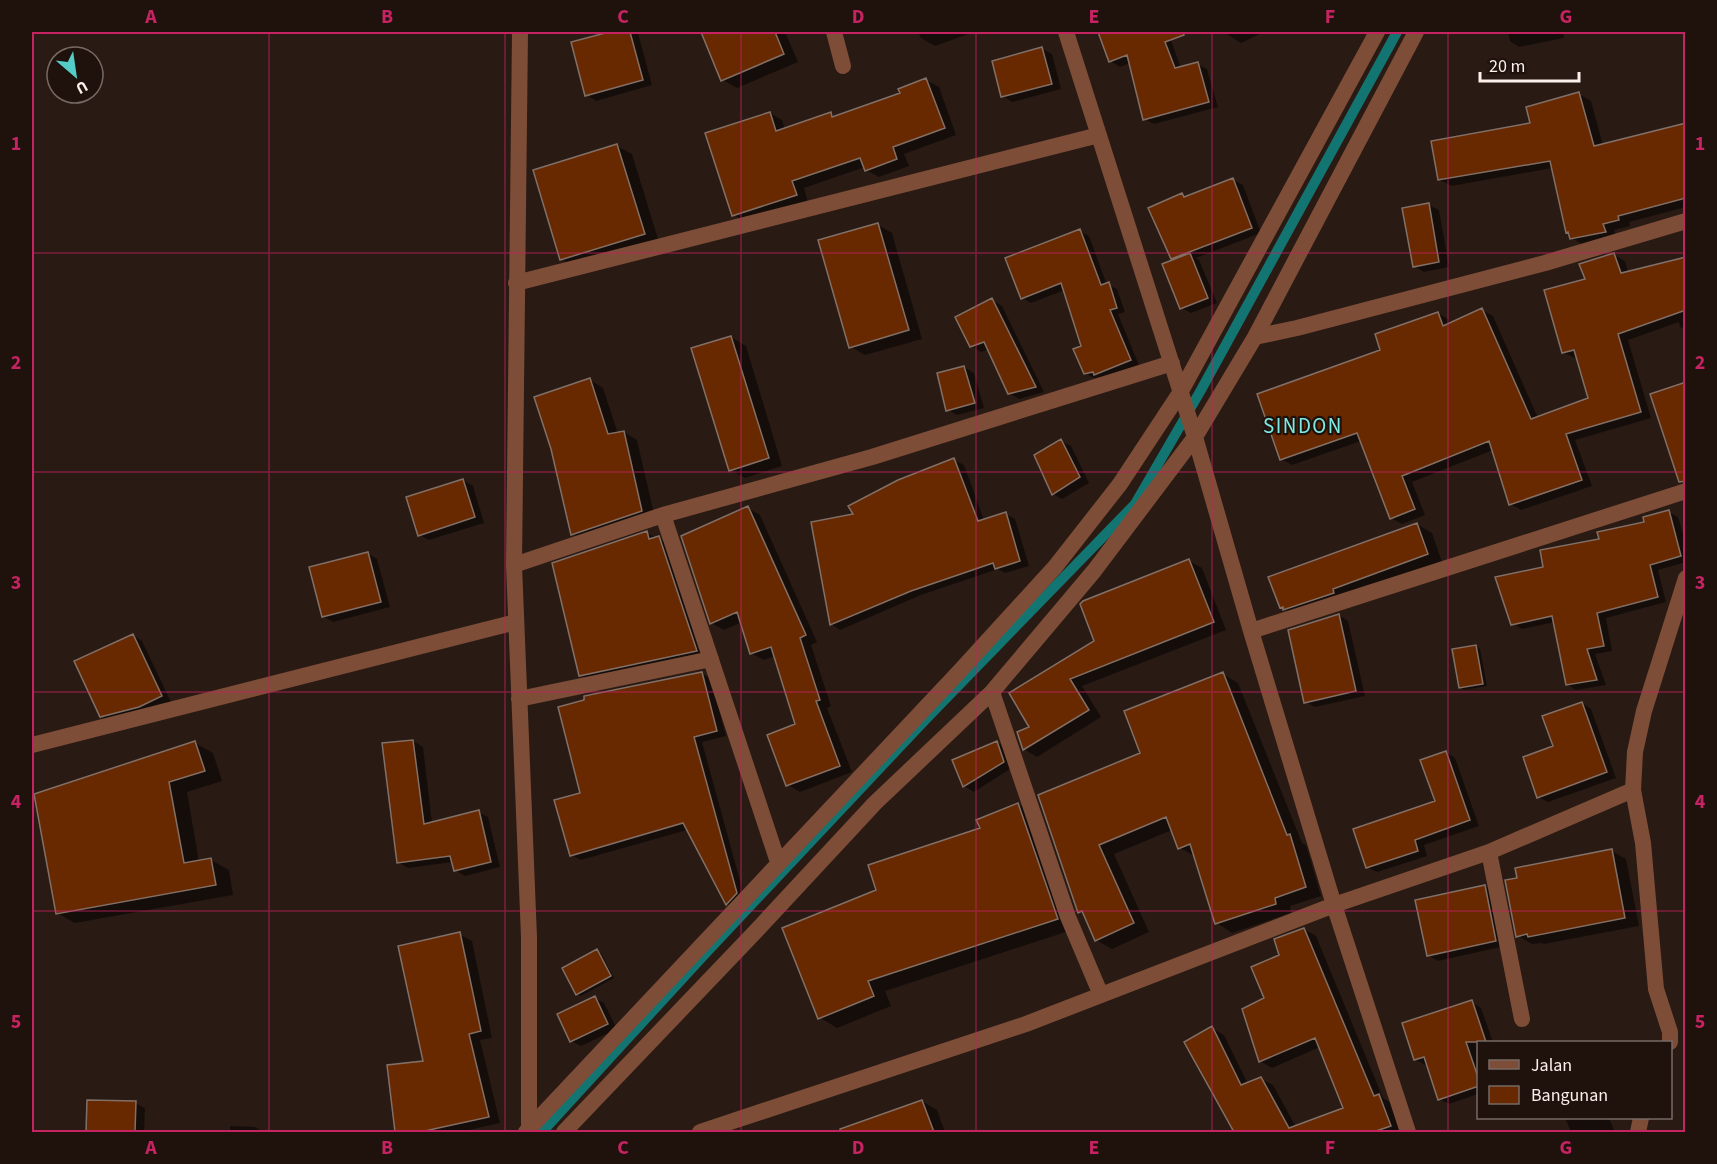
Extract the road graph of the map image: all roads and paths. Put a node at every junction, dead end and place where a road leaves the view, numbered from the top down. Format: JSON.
{"nodes":[{"id":1,"x":520,"y":32,"type":"edge"},
{"id":2,"x":834,"y":32,"type":"edge"},
{"id":3,"x":1066,"y":32,"type":"edge"},
{"id":4,"x":1377,"y":32,"type":"edge"},
{"id":5,"x":1416,"y":32,"type":"edge"},
{"id":6,"x":843,"y":66,"type":"dead end"},
{"id":7,"x":1099,"y":135,"type":"junction"},
{"id":8,"x":1686,"y":221,"type":"edge"},
{"id":9,"x":516,"y":282,"type":"junction"},
{"id":10,"x":1255,"y":337,"type":"junction"},
{"id":11,"x":1172,"y":363,"type":"junction"},
{"id":12,"x":1181,"y":397,"type":"junction"},
{"id":13,"x":1193,"y":433,"type":"junction"},
{"id":14,"x":1686,"y":491,"type":"edge"},
{"id":15,"x":663,"y":515,"type":"junction"},
{"id":16,"x":514,"y":565,"type":"junction"},
{"id":17,"x":1686,"y":578,"type":"edge"},
{"id":18,"x":516,"y":622,"type":"junction"},
{"id":19,"x":1251,"y":631,"type":"junction"},
{"id":20,"x":711,"y":659,"type":"junction"},
{"id":21,"x":992,"y":692,"type":"junction"},
{"id":22,"x":519,"y":699,"type":"junction"},
{"id":23,"x":32,"y":745,"type":"edge"},
{"id":24,"x":1633,"y":790,"type":"junction"},
{"id":25,"x":1489,"y":852,"type":"junction"},
{"id":26,"x":778,"y":862,"type":"junction"},
{"id":27,"x":1334,"y":905,"type":"junction"},
{"id":28,"x":1101,"y":995,"type":"junction"},
{"id":29,"x":1522,"y":1019,"type":"dead end"},
{"id":30,"x":1670,"y":1041,"type":"edge"},
{"id":31,"x":528,"y":1132,"type":"edge"},
{"id":32,"x":564,"y":1132,"type":"edge"},
{"id":33,"x":700,"y":1132,"type":"edge"},
{"id":34,"x":1408,"y":1132,"type":"edge"}],
"edges":[{"from":1,"to":9,"type":"street"},
{"from":2,"to":6,"type":"street"},
{"from":3,"to":7,"type":"street"},
{"from":4,"to":12,"type":"street"},
{"from":5,"to":10,"type":"street"},
{"from":7,"to":9,"type":"street"},
{"from":7,"to":11,"type":"street"},
{"from":8,"to":10,"type":"street"},
{"from":9,"to":16,"type":"street"},
{"from":10,"to":13,"type":"street"},
{"from":11,"to":12,"type":"street"},
{"from":11,"to":15,"type":"street"},
{"from":12,"to":13,"type":"street"},
{"from":12,"to":26,"type":"street"},
{"from":13,"to":19,"type":"street"},
{"from":13,"to":21,"type":"street"},
{"from":14,"to":19,"type":"street"},
{"from":15,"to":16,"type":"street"},
{"from":15,"to":20,"type":"street"},
{"from":16,"to":18,"type":"street"},
{"from":17,"to":24,"type":"street"},
{"from":18,"to":22,"type":"street"},
{"from":18,"to":23,"type":"street"},
{"from":19,"to":27,"type":"street"},
{"from":20,"to":22,"type":"street"},
{"from":20,"to":26,"type":"street"},
{"from":21,"to":28,"type":"street"},
{"from":21,"to":32,"type":"street"},
{"from":22,"to":31,"type":"street"},
{"from":24,"to":25,"type":"street"},
{"from":24,"to":30,"type":"street"},
{"from":25,"to":27,"type":"street"},
{"from":25,"to":29,"type":"street"},
{"from":26,"to":31,"type":"street"},
{"from":27,"to":28,"type":"street"},
{"from":27,"to":34,"type":"street"},
{"from":28,"to":33,"type":"street"}]}
